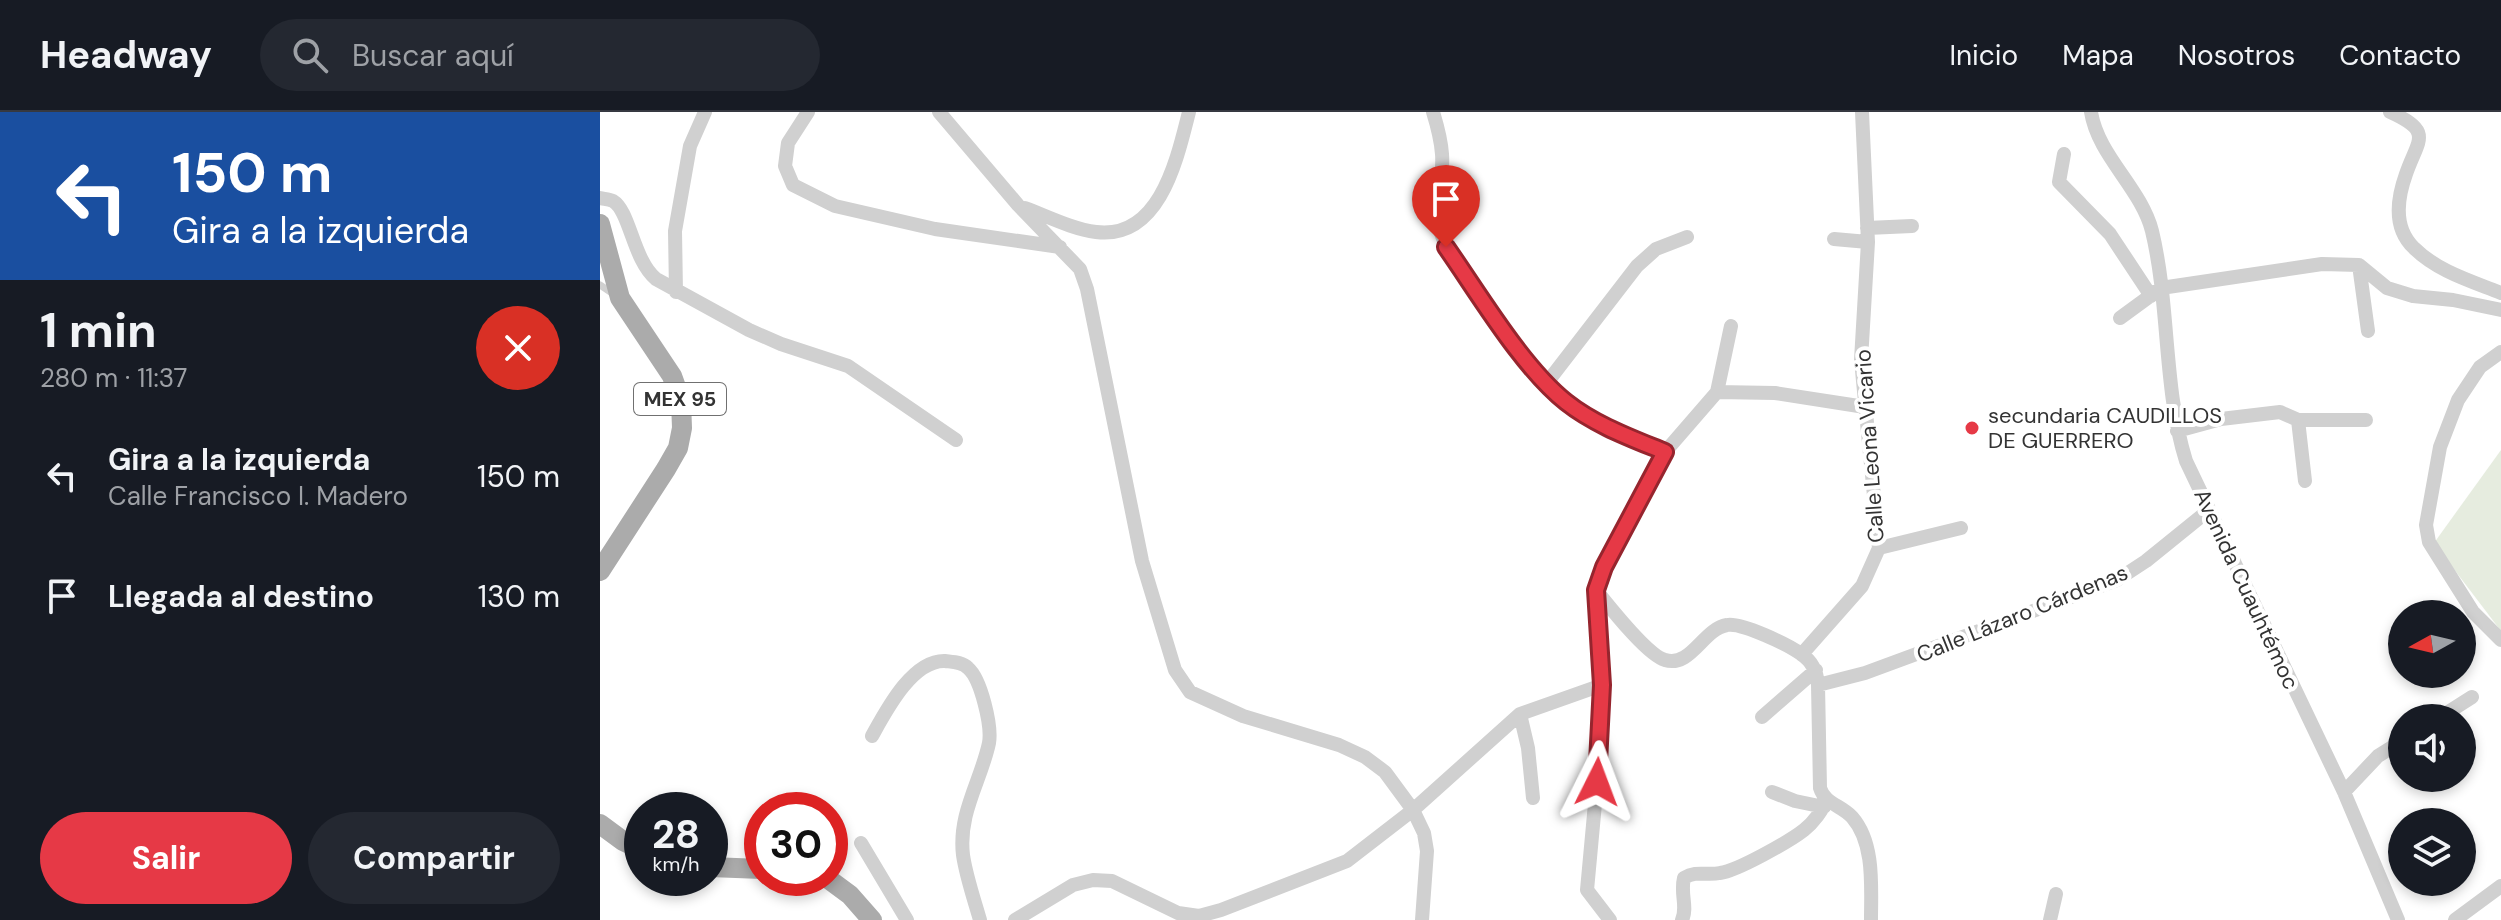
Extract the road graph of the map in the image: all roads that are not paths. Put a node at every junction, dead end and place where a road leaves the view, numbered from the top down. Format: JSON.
{"nodes":[{"id":1,"x":705,"y":112,"type":"edge"},
{"id":2,"x":808,"y":112,"type":"edge"},
{"id":3,"x":939,"y":112,"type":"edge"},
{"id":4,"x":1189,"y":112,"type":"edge"},
{"id":5,"x":1433,"y":112,"type":"edge"},
{"id":6,"x":1862,"y":112,"type":"edge"},
{"id":7,"x":2091,"y":112,"type":"edge"},
{"id":8,"x":2390,"y":112,"type":"edge"},
{"id":9,"x":2064,"y":154,"type":"dead end"},
{"id":10,"x":600,"y":198,"type":"edge"},
{"id":11,"x":1018,"y":205,"type":"junction"},
{"id":12,"x":600,"y":224,"type":"edge"},
{"id":13,"x":1912,"y":226,"type":"dead end"},
{"id":14,"x":1868,"y":235,"type":"junction"},
{"id":15,"x":1687,"y":237,"type":"dead end"},
{"id":16,"x":1834,"y":239,"type":"dead end"},
{"id":17,"x":1060,"y":247,"type":"junction"},
{"id":18,"x":2359,"y":265,"type":"junction"},
{"id":19,"x":600,"y":285,"type":"edge"},
{"id":20,"x":676,"y":292,"type":"junction"},
{"id":21,"x":2156,"y":292,"type":"junction"},
{"id":22,"x":2501,"y":293,"type":"edge"},
{"id":23,"x":620,"y":298,"type":"junction"},
{"id":24,"x":2501,"y":310,"type":"edge"},
{"id":25,"x":2120,"y":318,"type":"dead end"},
{"id":26,"x":1731,"y":326,"type":"dead end"},
{"id":27,"x":2368,"y":331,"type":"dead end"},
{"id":28,"x":2501,"y":352,"type":"edge"},
{"id":29,"x":1546,"y":384,"type":"junction"},
{"id":30,"x":1717,"y":392,"type":"junction"},
{"id":31,"x":1865,"y":407,"type":"junction"},
{"id":32,"x":2298,"y":420,"type":"junction"},
{"id":33,"x":2366,"y":420,"type":"dead end"},
{"id":34,"x":2177,"y":431,"type":"junction"},
{"id":35,"x":956,"y":440,"type":"dead end"},
{"id":36,"x":1665,"y":452,"type":"junction"},
{"id":37,"x":2305,"y":481,"type":"dead end"},
{"id":38,"x":2209,"y":510,"type":"junction"},
{"id":39,"x":1961,"y":528,"type":"dead end"},
{"id":40,"x":1879,"y":548,"type":"junction"},
{"id":41,"x":600,"y":571,"type":"edge"},
{"id":42,"x":1596,"y":590,"type":"junction"},
{"id":43,"x":2501,"y":640,"type":"edge"},
{"id":44,"x":1802,"y":654,"type":"junction"},
{"id":45,"x":1817,"y":677,"type":"junction"},
{"id":46,"x":1602,"y":685,"type":"junction"},
{"id":47,"x":2472,"y":697,"type":"dead end"},
{"id":48,"x":2461,"y":704,"type":"edge"},
{"id":49,"x":1520,"y":714,"type":"junction"},
{"id":50,"x":1762,"y":717,"type":"dead end"},
{"id":51,"x":872,"y":736,"type":"dead end"},
{"id":52,"x":2388,"y":750,"type":"edge"},
{"id":53,"x":1772,"y":792,"type":"dead end"},
{"id":54,"x":2344,"y":792,"type":"junction"},
{"id":55,"x":1533,"y":798,"type":"dead end"},
{"id":56,"x":1825,"y":804,"type":"junction"},
{"id":57,"x":1413,"y":810,"type":"junction"},
{"id":58,"x":600,"y":824,"type":"edge"},
{"id":59,"x":624,"y":841,"type":"edge"},
{"id":60,"x":861,"y":843,"type":"dead end"},
{"id":61,"x":2501,"y":886,"type":"edge"},
{"id":62,"x":848,"y":894,"type":"edge"},
{"id":63,"x":2056,"y":894,"type":"dead end"},
{"id":64,"x":872,"y":920,"type":"edge"},
{"id":65,"x":907,"y":920,"type":"edge"},
{"id":66,"x":980,"y":920,"type":"edge"},
{"id":67,"x":1015,"y":920,"type":"edge"},
{"id":68,"x":1422,"y":920,"type":"edge"},
{"id":69,"x":1610,"y":920,"type":"edge"},
{"id":70,"x":1682,"y":920,"type":"edge"},
{"id":71,"x":1871,"y":920,"type":"edge"},
{"id":72,"x":2050,"y":920,"type":"edge"},
{"id":73,"x":2398,"y":920,"type":"edge"},
{"id":74,"x":2455,"y":920,"type":"edge"}],
"edges":[{"from":1,"to":20,"type":"street"},
{"from":2,"to":17,"type":"street"},
{"from":3,"to":11,"type":"street"},
{"from":4,"to":11,"type":"street"},
{"from":5,"to":29,"type":"street"},
{"from":6,"to":14,"type":"street","name":"Calle Leona Vicario"},
{"from":7,"to":21,"type":"street","name":"Avenida Cuauhtémoc"},
{"from":8,"to":22,"type":"street"},
{"from":9,"to":21,"type":"street"},
{"from":10,"to":20,"type":"street"},
{"from":11,"to":17,"type":"street"},
{"from":12,"to":23,"type":"main road","number":"MEX 95"},
{"from":13,"to":14,"type":"street"},
{"from":14,"to":16,"type":"street"},
{"from":14,"to":31,"type":"street","name":"Calle Leona Vicario"},
{"from":15,"to":29,"type":"street"},
{"from":17,"to":57,"type":"street"},
{"from":18,"to":21,"type":"street"},
{"from":18,"to":24,"type":"street"},
{"from":18,"to":27,"type":"street"},
{"from":19,"to":23,"type":"lane"},
{"from":20,"to":35,"type":"street"},
{"from":21,"to":25,"type":"street"},
{"from":21,"to":34,"type":"street","name":"Avenida Cuauhtémoc"},
{"from":23,"to":41,"type":"main road","number":"MEX 95"},
{"from":26,"to":30,"type":"street"},
{"from":28,"to":43,"type":"street"},
{"from":29,"to":36,"type":"street"},
{"from":30,"to":31,"type":"street"},
{"from":30,"to":36,"type":"street"},
{"from":31,"to":40,"type":"street","name":"Calle Leona Vicario"},
{"from":32,"to":33,"type":"street"},
{"from":32,"to":34,"type":"street"},
{"from":32,"to":37,"type":"street"},
{"from":34,"to":38,"type":"street","name":"Avenida Cuauhtémoc"},
{"from":36,"to":42,"type":"street"},
{"from":38,"to":45,"type":"street","name":"Calle Lázaro Cárdenas"},
{"from":38,"to":54,"type":"street","name":"Avenida Cuauhtémoc"},
{"from":39,"to":40,"type":"street"},
{"from":40,"to":44,"type":"street","name":"Calle Leona Vicario"},
{"from":42,"to":44,"type":"street"},
{"from":42,"to":46,"type":"street"},
{"from":44,"to":45,"type":"street"},
{"from":45,"to":50,"type":"street"},
{"from":45,"to":56,"type":"street"},
{"from":46,"to":49,"type":"street"},
{"from":46,"to":69,"type":"street"},
{"from":47,"to":48,"type":"street"},
{"from":49,"to":55,"type":"street"},
{"from":49,"to":57,"type":"street"},
{"from":51,"to":66,"type":"street"},
{"from":52,"to":54,"type":"street"},
{"from":53,"to":56,"type":"street"},
{"from":54,"to":73,"type":"street","name":"Avenida Cuauhtémoc"},
{"from":56,"to":70,"type":"street"},
{"from":56,"to":71,"type":"street"},
{"from":57,"to":67,"type":"street"},
{"from":57,"to":68,"type":"street"},
{"from":58,"to":59,"type":"main road"},
{"from":60,"to":65,"type":"street"},
{"from":61,"to":74,"type":"street"},
{"from":62,"to":64,"type":"main road"},
{"from":63,"to":72,"type":"street"}]}
